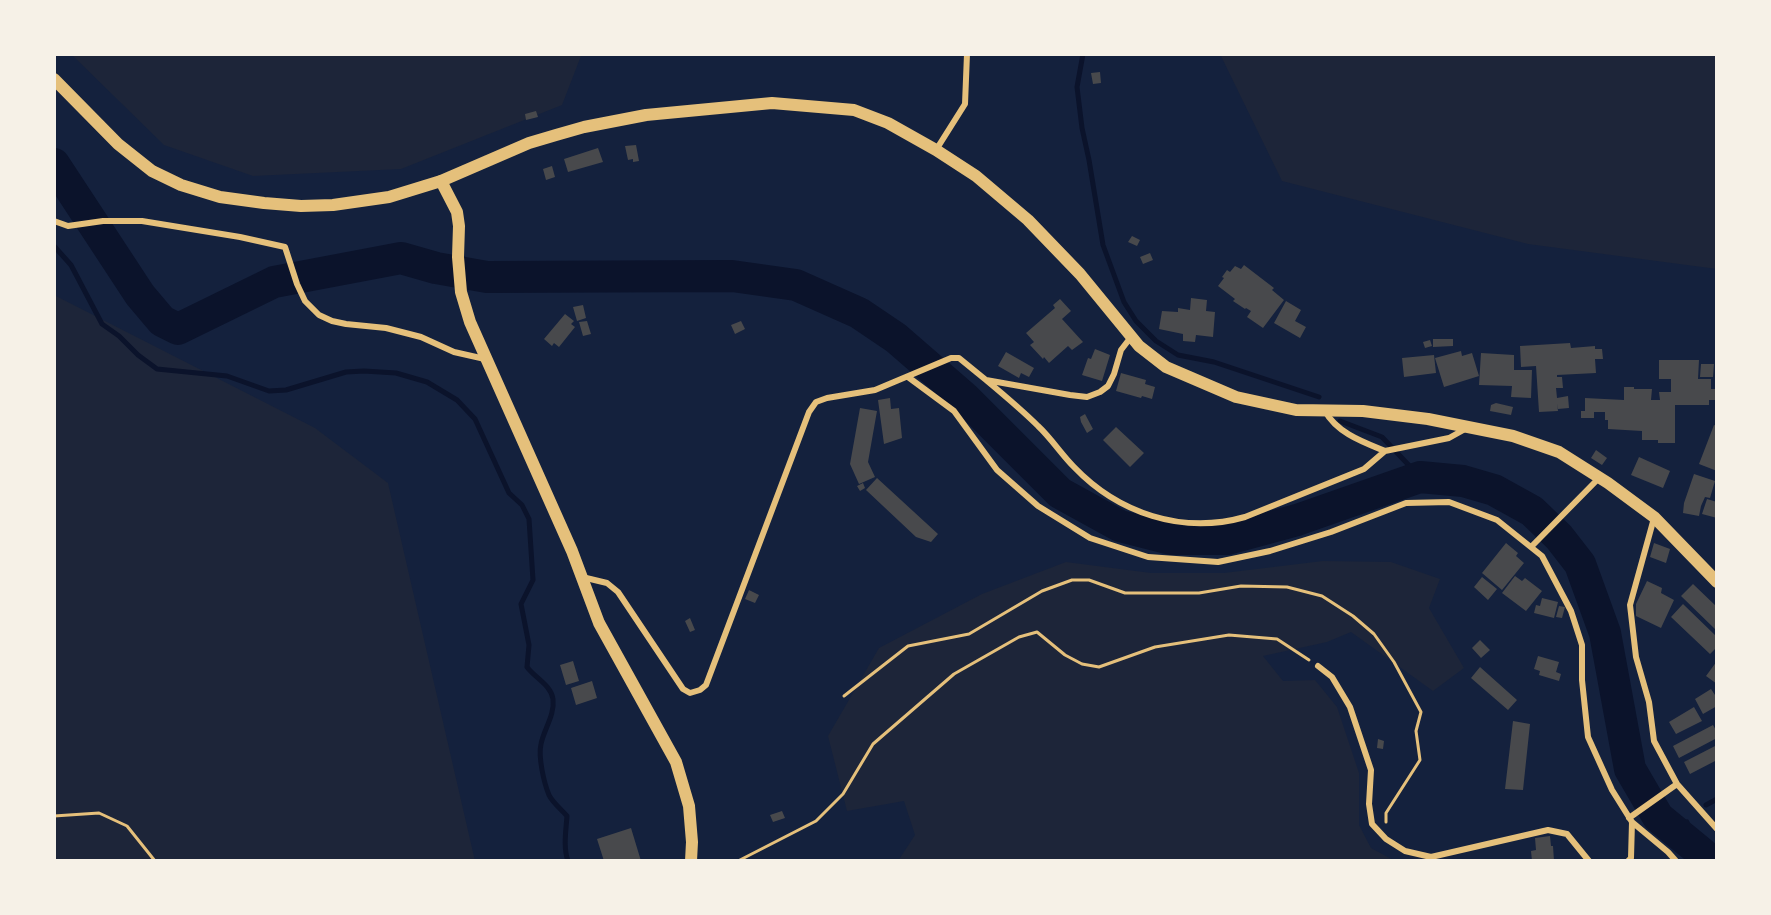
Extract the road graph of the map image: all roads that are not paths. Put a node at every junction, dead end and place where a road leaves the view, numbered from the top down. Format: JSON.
{"nodes":[{"id":1,"x":967,"y":54,"type":"edge"},
{"id":2,"x":54,"y":79,"type":"edge"},
{"id":3,"x":936,"y":150,"type":"junction"},
{"id":4,"x":441,"y":181,"type":"junction"},
{"id":5,"x":54,"y":221,"type":"edge"},
{"id":6,"x":1131,"y":337,"type":"junction"},
{"id":7,"x":486,"y":359,"type":"junction"},
{"id":8,"x":908,"y":377,"type":"junction"},
{"id":9,"x":986,"y":380,"type":"junction"},
{"id":10,"x":1324,"y":411,"type":"junction"},
{"id":11,"x":1469,"y":427,"type":"junction"},
{"id":12,"x":1385,"y":451,"type":"junction"},
{"id":13,"x":1599,"y":478,"type":"junction"},
{"id":14,"x":1654,"y":517,"type":"junction"},
{"id":15,"x":1531,"y":547,"type":"junction"},
{"id":16,"x":582,"y":577,"type":"junction"},
{"id":17,"x":1717,"y":582,"type":"edge"},
{"id":18,"x":1318,"y":666,"type":"road end"},
{"id":19,"x":1677,"y":784,"type":"junction"},
{"id":20,"x":1631,"y":820,"type":"junction"},
{"id":21,"x":1717,"y":829,"type":"edge"},
{"id":22,"x":691,"y":861,"type":"edge"},
{"id":23,"x":1589,"y":861,"type":"edge"},
{"id":24,"x":1628,"y":861,"type":"edge"},
{"id":25,"x":1676,"y":861,"type":"edge"}],
"edges":[{"from":1,"to":3,"type":"street"},
{"from":2,"to":4,"type":"main road"},
{"from":3,"to":4,"type":"main road"},
{"from":3,"to":6,"type":"main road"},
{"from":4,"to":7,"type":"main road"},
{"from":5,"to":7,"type":"street"},
{"from":6,"to":9,"type":"street"},
{"from":6,"to":10,"type":"main road"},
{"from":7,"to":16,"type":"main road"},
{"from":8,"to":9,"type":"street"},
{"from":8,"to":15,"type":"street"},
{"from":8,"to":16,"type":"street"},
{"from":9,"to":12,"type":"street"},
{"from":10,"to":11,"type":"main road"},
{"from":10,"to":12,"type":"street"},
{"from":11,"to":12,"type":"street"},
{"from":11,"to":13,"type":"main road"},
{"from":13,"to":14,"type":"main road"},
{"from":13,"to":15,"type":"street"},
{"from":14,"to":17,"type":"main road"},
{"from":14,"to":19,"type":"street"},
{"from":15,"to":20,"type":"street"},
{"from":16,"to":22,"type":"main road"},
{"from":18,"to":23,"type":"street"},
{"from":19,"to":20,"type":"street"},
{"from":19,"to":21,"type":"street"},
{"from":20,"to":24,"type":"street"},
{"from":20,"to":25,"type":"street"}]}
